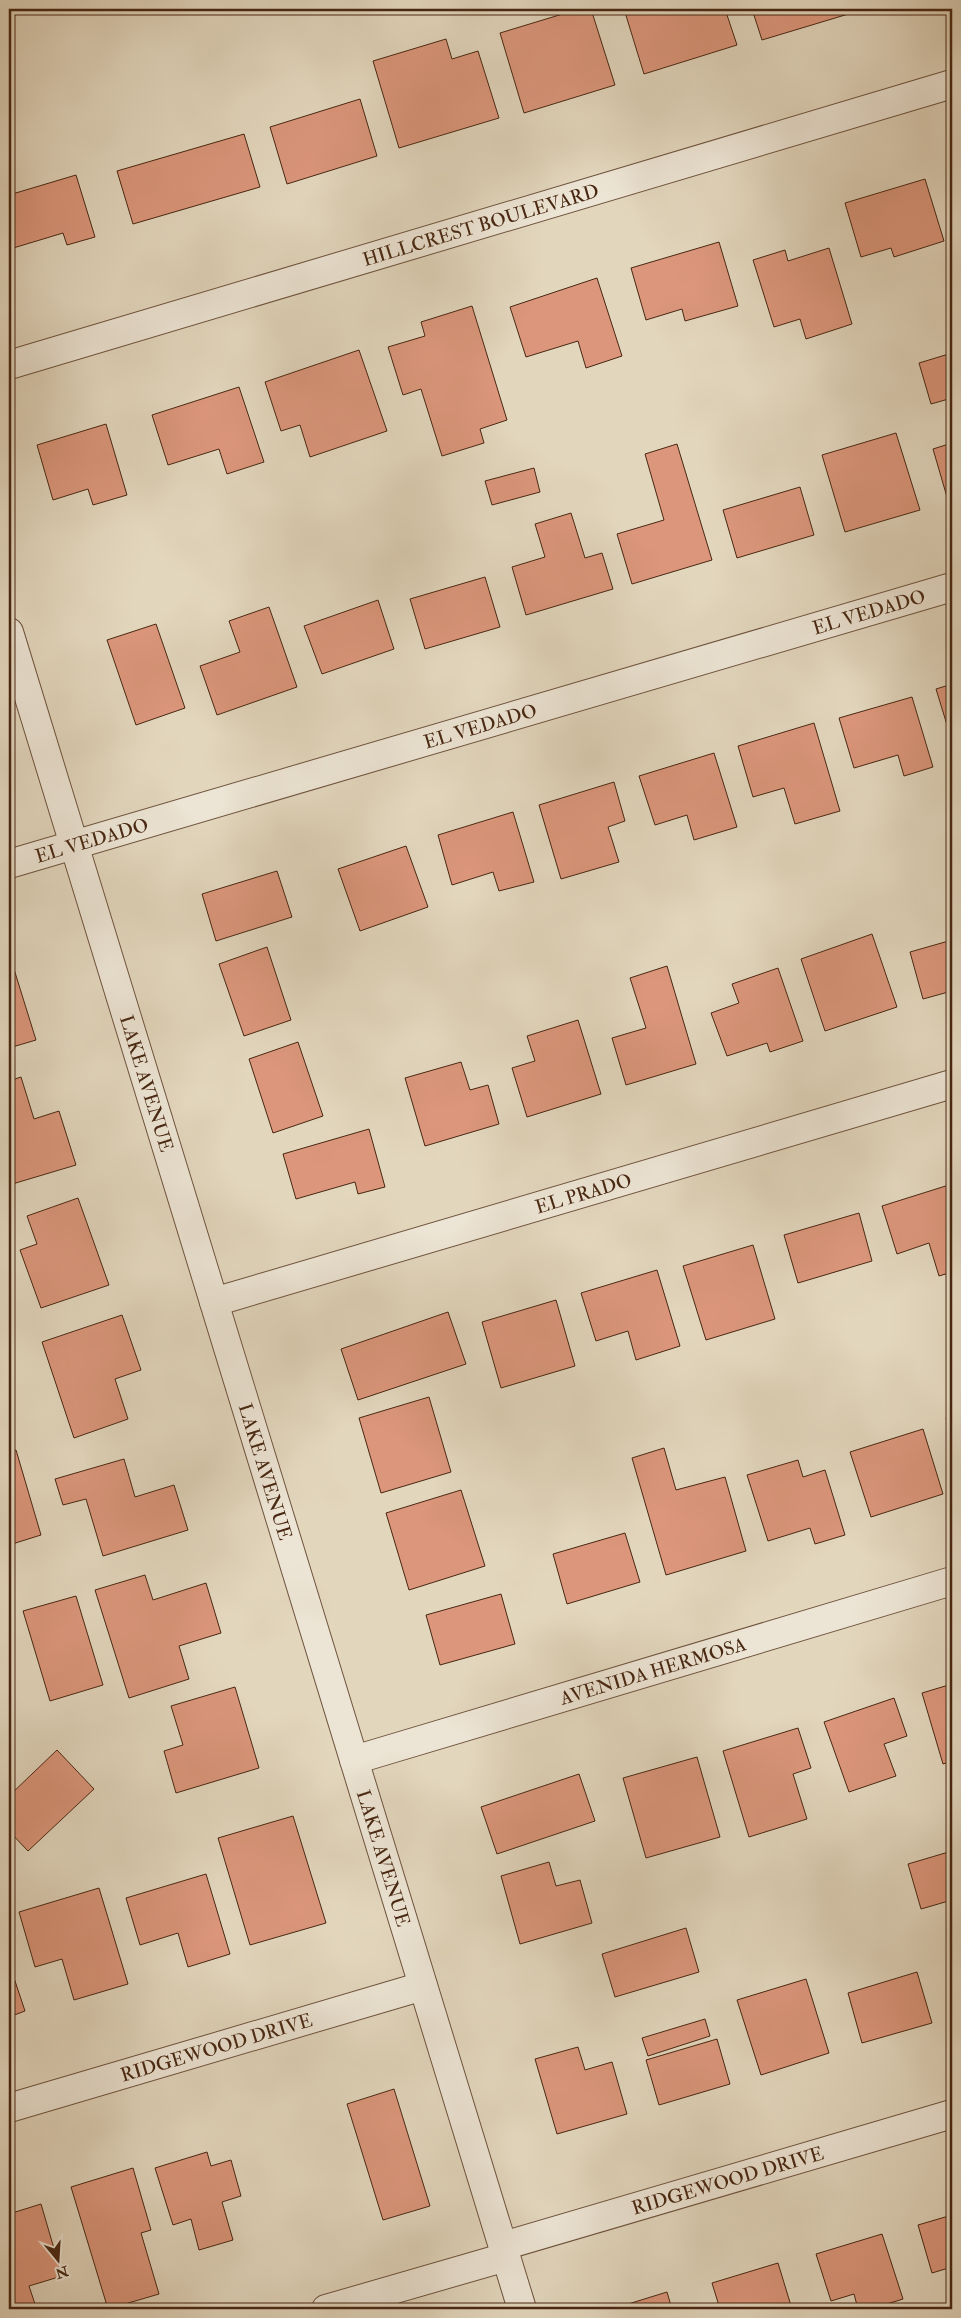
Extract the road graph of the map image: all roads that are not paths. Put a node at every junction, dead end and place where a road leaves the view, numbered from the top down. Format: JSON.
{"nodes":[{"id":1,"x":952,"y":84,"type":"edge"},
{"id":2,"x":9,"y":365,"type":"edge"},
{"id":3,"x":952,"y":587,"type":"edge"},
{"id":4,"x":9,"y":632,"type":"edge"},
{"id":5,"x":74,"y":844,"type":"junction"},
{"id":6,"x":9,"y":864,"type":"edge"},
{"id":7,"x":952,"y":1084,"type":"edge"},
{"id":8,"x":214,"y":1302,"type":"junction"},
{"id":9,"x":952,"y":1581,"type":"edge"},
{"id":10,"x":354,"y":1760,"type":"junction"},
{"id":11,"x":423,"y":1986,"type":"junction"},
{"id":12,"x":9,"y":2108,"type":"edge"},
{"id":13,"x":952,"y":2114,"type":"edge"},
{"id":14,"x":504,"y":2252,"type":"junction"},
{"id":15,"x":326,"y":2309,"type":"edge"},
{"id":16,"x":522,"y":2309,"type":"edge"}],
"edges":[{"from":1,"to":2,"type":"street","name":"HILLCREST BOULEVARD"},
{"from":3,"to":5,"type":"street","name":"EL VEDADO"},
{"from":4,"to":5,"type":"street","name":"LAKE AVENUE"},
{"from":5,"to":6,"type":"street","name":"EL VEDADO"},
{"from":5,"to":8,"type":"street","name":"LAKE AVENUE"},
{"from":7,"to":8,"type":"street","name":"EL PRADO"},
{"from":8,"to":10,"type":"street","name":"LAKE AVENUE"},
{"from":9,"to":10,"type":"street","name":"AVENIDA HERMOSA"},
{"from":10,"to":11,"type":"street","name":"LAKE AVENUE"},
{"from":11,"to":12,"type":"street","name":"RIDGEWOOD DRIVE"},
{"from":11,"to":14,"type":"street","name":"LAKE AVENUE"},
{"from":13,"to":14,"type":"street","name":"RIDGEWOOD DRIVE"},
{"from":14,"to":15,"type":"street","name":"RIDGEWOOD DRIVE"},
{"from":14,"to":16,"type":"street","name":"LAKE AVENUE"}]}
